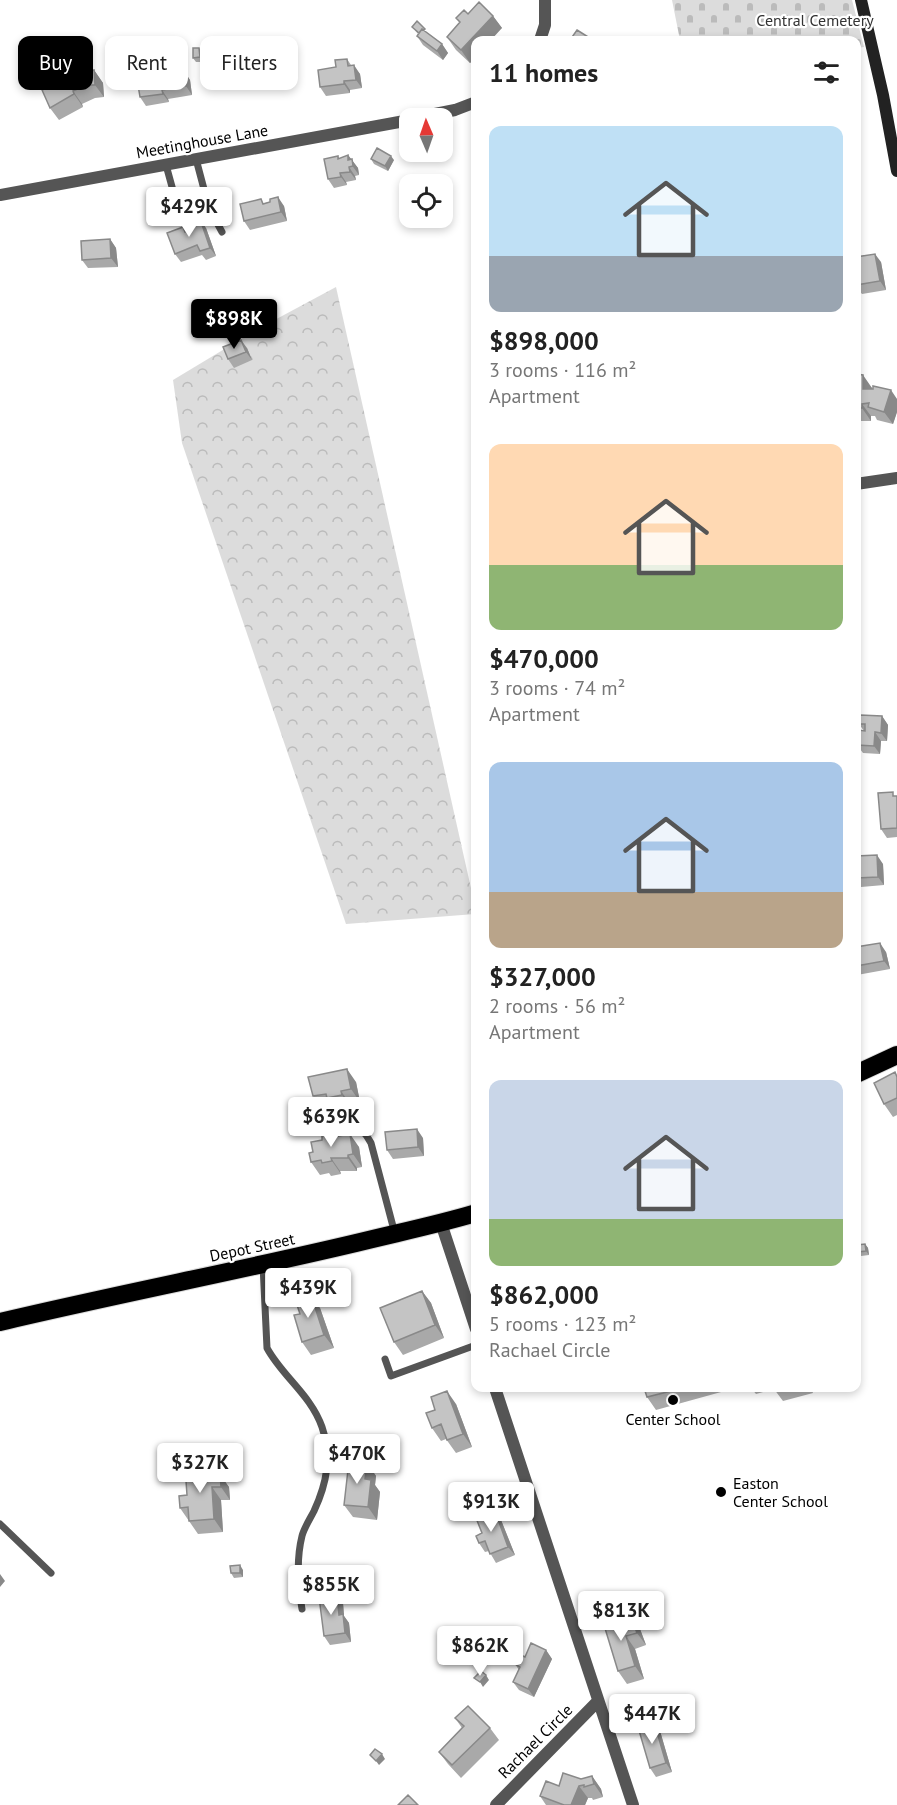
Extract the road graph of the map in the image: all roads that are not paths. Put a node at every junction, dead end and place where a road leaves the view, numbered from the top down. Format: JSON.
{"nodes":[{"id":1,"x":545,"y":0,"type":"edge"},
{"id":2,"x":861,"y":0,"type":"edge"},
{"id":3,"x":541,"y":36,"type":"edge"},
{"id":4,"x":471,"y":104,"type":"edge"},
{"id":5,"x":453,"y":110,"type":"edge"},
{"id":6,"x":399,"y":122,"type":"edge"},
{"id":7,"x":196,"y":159,"type":"junction"},
{"id":8,"x":166,"y":165,"type":"junction"},
{"id":9,"x":897,"y":171,"type":"edge"},
{"id":10,"x":0,"y":195,"type":"edge"},
{"id":11,"x":209,"y":208,"type":"junction"},
{"id":12,"x":222,"y":232,"type":"dead end"},
{"id":13,"x":897,"y":478,"type":"edge"},
{"id":14,"x":861,"y":483,"type":"edge"},
{"id":15,"x":897,"y":1055,"type":"edge"},
{"id":16,"x":861,"y":1072,"type":"edge"},
{"id":17,"x":324,"y":1128,"type":"dead end"},
{"id":18,"x":471,"y":1214,"type":"edge"},
{"id":19,"x":441,"y":1223,"type":"junction"},
{"id":20,"x":395,"y":1234,"type":"junction"},
{"id":21,"x":263,"y":1265,"type":"junction"},
{"id":22,"x":471,"y":1314,"type":"edge"},
{"id":23,"x":0,"y":1322,"type":"edge"},
{"id":24,"x":471,"y":1347,"type":"edge"},
{"id":25,"x":385,"y":1359,"type":"dead end"},
{"id":26,"x":496,"y":1392,"type":"edge"},
{"id":27,"x":0,"y":1524,"type":"edge"},
{"id":28,"x":51,"y":1573,"type":"dead end"},
{"id":29,"x":302,"y":1610,"type":"dead end"},
{"id":30,"x":598,"y":1701,"type":"junction"},
{"id":31,"x":496,"y":1805,"type":"edge"},
{"id":32,"x":633,"y":1805,"type":"edge"}],
"edges":[{"from":1,"to":3,"type":"street"},
{"from":2,"to":9,"type":"main road"},
{"from":4,"to":5,"type":"street"},
{"from":6,"to":7,"type":"street","name":"Meetinghouse Lane"},
{"from":7,"to":8,"type":"street","name":"Meetinghouse Lane"},
{"from":7,"to":11,"type":"lane"},
{"from":8,"to":10,"type":"street","name":"Meetinghouse Lane"},
{"from":8,"to":11,"type":"lane"},
{"from":11,"to":12,"type":"lane"},
{"from":13,"to":14,"type":"street"},
{"from":15,"to":16,"type":"highway"},
{"from":17,"to":20,"type":"lane"},
{"from":18,"to":19,"type":"highway","name":"Depot Street"},
{"from":19,"to":20,"type":"highway","name":"Depot Street"},
{"from":19,"to":22,"type":"street"},
{"from":20,"to":21,"type":"highway","name":"Depot Street"},
{"from":21,"to":23,"type":"highway","name":"Depot Street"},
{"from":21,"to":29,"type":"lane"},
{"from":24,"to":25,"type":"lane"},
{"from":26,"to":30,"type":"street"},
{"from":27,"to":28,"type":"lane"},
{"from":30,"to":31,"type":"street","name":"Rachael Circle"},
{"from":30,"to":32,"type":"street"}]}
